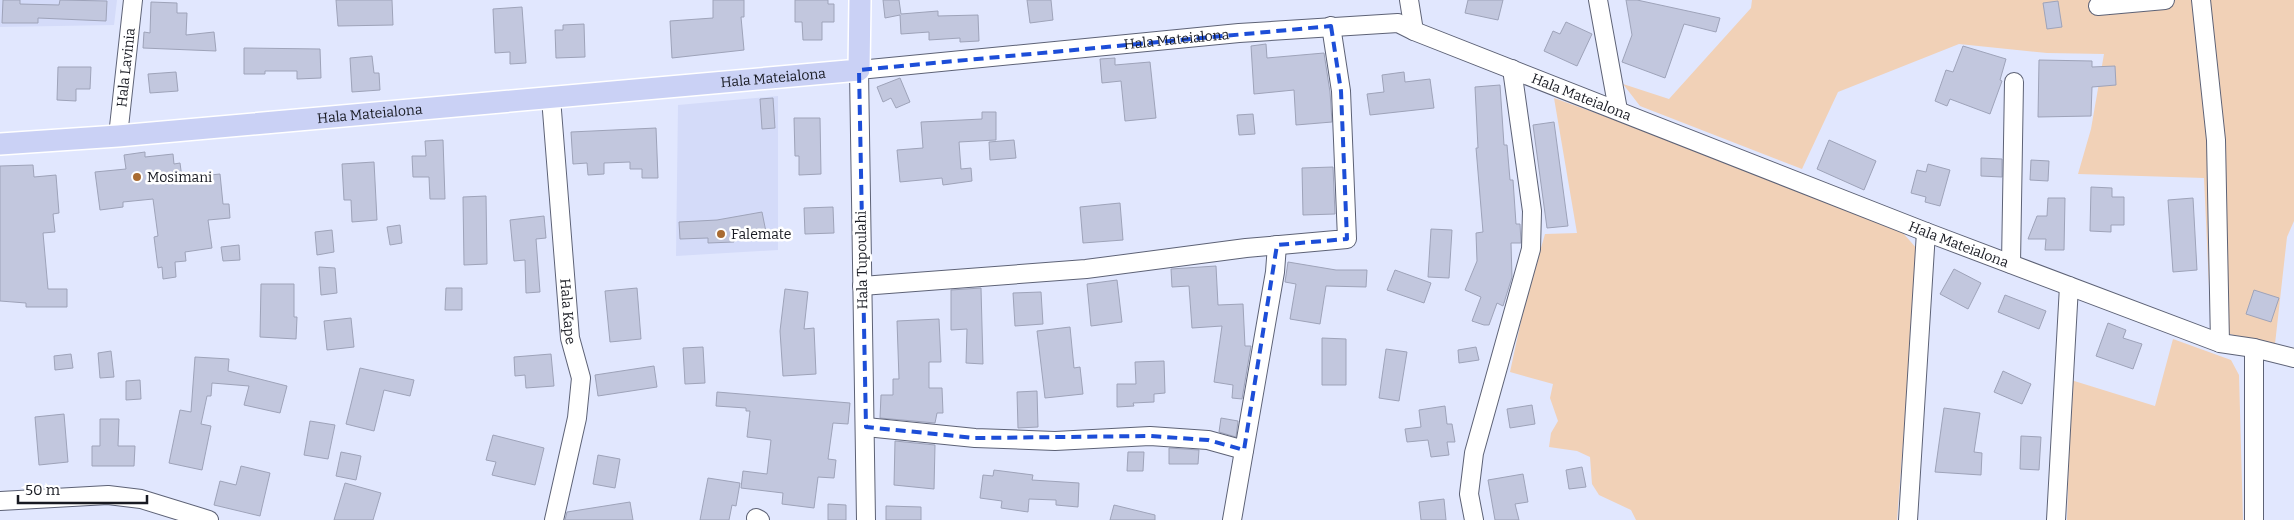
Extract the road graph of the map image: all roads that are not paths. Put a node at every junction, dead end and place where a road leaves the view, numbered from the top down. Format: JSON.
{"nodes":[{"id":1,"x":133,"y":0,"type":"edge"},
{"id":2,"x":860,"y":0,"type":"edge"},
{"id":3,"x":1409,"y":0,"type":"edge"},
{"id":4,"x":1598,"y":0,"type":"edge"},
{"id":5,"x":2165,"y":0,"type":"edge"},
{"id":6,"x":2201,"y":0,"type":"edge"},
{"id":7,"x":2098,"y":6,"type":"dead end"},
{"id":8,"x":1331,"y":26,"type":"junction"},
{"id":9,"x":1414,"y":31,"type":"junction"},
{"id":10,"x":1512,"y":69,"type":"junction"},
{"id":11,"x":859,"y":70,"type":"junction"},
{"id":12,"x":2014,"y":82,"type":"dead end"},
{"id":13,"x":551,"y":98,"type":"junction"},
{"id":14,"x":1618,"y":110,"type":"junction"},
{"id":15,"x":118,"y":136,"type":"junction"},
{"id":16,"x":0,"y":144,"type":"edge"},
{"id":17,"x":1926,"y":232,"type":"junction"},
{"id":18,"x":1277,"y":246,"type":"junction"},
{"id":19,"x":2011,"y":264,"type":"junction"},
{"id":20,"x":862,"y":286,"type":"junction"},
{"id":21,"x":2069,"y":286,"type":"junction"},
{"id":22,"x":2220,"y":343,"type":"junction"},
{"id":23,"x":2254,"y":348,"type":"junction"},
{"id":24,"x":2294,"y":358,"type":"edge"},
{"id":25,"x":866,"y":427,"type":"junction"},
{"id":26,"x":1244,"y":450,"type":"junction"},
{"id":27,"x":0,"y":501,"type":"edge"},
{"id":28,"x":210,"y":520,"type":"edge"},
{"id":29,"x":554,"y":520,"type":"edge"},
{"id":30,"x":866,"y":520,"type":"edge"},
{"id":31,"x":1232,"y":520,"type":"edge"},
{"id":32,"x":1474,"y":520,"type":"edge"},
{"id":33,"x":1908,"y":520,"type":"edge"},
{"id":34,"x":2056,"y":520,"type":"edge"},
{"id":35,"x":2254,"y":520,"type":"edge"}],
"edges":[{"from":1,"to":15,"type":"street","name":"Hala Lavinia"},
{"from":2,"to":11,"type":"main road","name":"Hala Tupoulahi"},
{"from":3,"to":9,"type":"street"},
{"from":4,"to":14,"type":"street"},
{"from":5,"to":7,"type":"street"},
{"from":6,"to":22,"type":"street"},
{"from":8,"to":9,"type":"street","name":"Hala Mateialona"},
{"from":8,"to":11,"type":"street","name":"Hala Mateialona"},
{"from":8,"to":18,"type":"street"},
{"from":9,"to":10,"type":"street","name":"Hala Mateialona"},
{"from":10,"to":14,"type":"street","name":"Hala Mateialona"},
{"from":10,"to":32,"type":"street"},
{"from":11,"to":13,"type":"main road","name":"Hala Mateialona"},
{"from":11,"to":20,"type":"street","name":"Hala Tupoulahi"},
{"from":12,"to":19,"type":"street"},
{"from":13,"to":15,"type":"main road","name":"Hala Mateialona"},
{"from":13,"to":29,"type":"street","name":"Hala Kape"},
{"from":14,"to":17,"type":"street","name":"Hala Mateialona"},
{"from":15,"to":16,"type":"main road","name":"Hala Mateialona"},
{"from":17,"to":19,"type":"street","name":"Hala Mateialona"},
{"from":17,"to":33,"type":"street"},
{"from":18,"to":20,"type":"street"},
{"from":18,"to":26,"type":"street"},
{"from":19,"to":21,"type":"street","name":"Hala Mateialona"},
{"from":20,"to":25,"type":"street","name":"Hala Tupoulahi"},
{"from":21,"to":22,"type":"street","name":"Hala Mateialona"},
{"from":21,"to":34,"type":"street"},
{"from":22,"to":23,"type":"street","name":"Hala Mateialona"},
{"from":23,"to":24,"type":"street","name":"Hala Mateialona"},
{"from":23,"to":35,"type":"street"},
{"from":25,"to":26,"type":"street"},
{"from":25,"to":30,"type":"street","name":"Hala Tupoulahi"},
{"from":26,"to":31,"type":"street"},
{"from":27,"to":28,"type":"street"}]}
